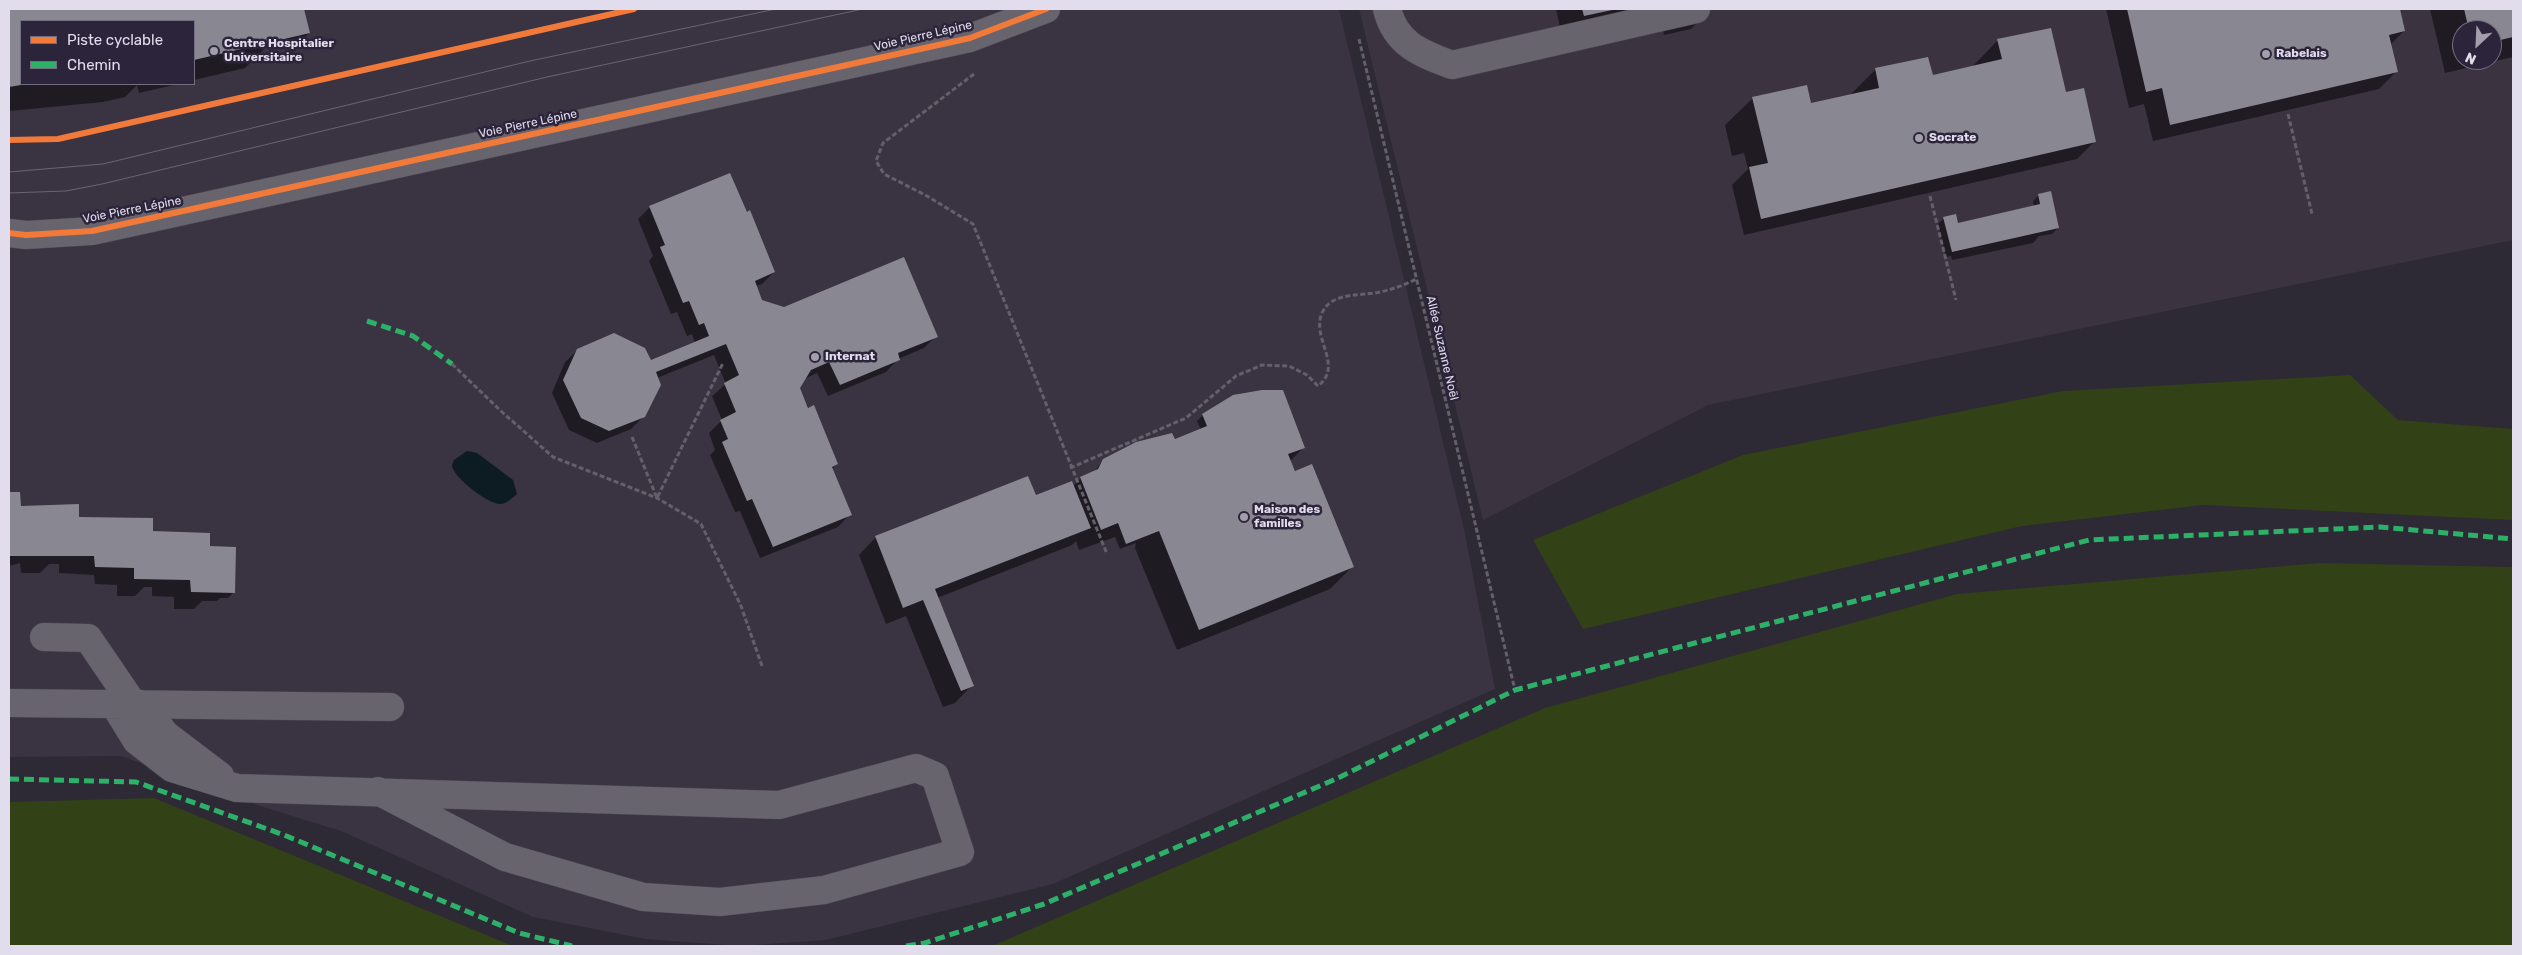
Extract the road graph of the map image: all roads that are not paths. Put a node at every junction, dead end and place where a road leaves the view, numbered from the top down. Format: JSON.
{"nodes":[{"id":1,"x":1046,"y":9,"type":"edge"},
{"id":2,"x":1387,"y":9,"type":"edge"},
{"id":3,"x":1696,"y":9,"type":"edge"},
{"id":4,"x":9,"y":233,"type":"edge"},
{"id":5,"x":44,"y":637,"type":"dead end"},
{"id":6,"x":9,"y":703,"type":"edge"},
{"id":7,"x":129,"y":704,"type":"junction"},
{"id":8,"x":390,"y":707,"type":"dead end"},
{"id":9,"x":378,"y":791,"type":"junction"}],
"edges":[{"from":1,"to":4,"type":"lane","name":"Voie Pierre Lépine"},
{"from":2,"to":3,"type":"lane"},
{"from":5,"to":7,"type":"lane"},
{"from":6,"to":7,"type":"lane"},
{"from":7,"to":8,"type":"lane"},
{"from":7,"to":9,"type":"lane"},
{"from":9,"to":9,"type":"lane"}]}
